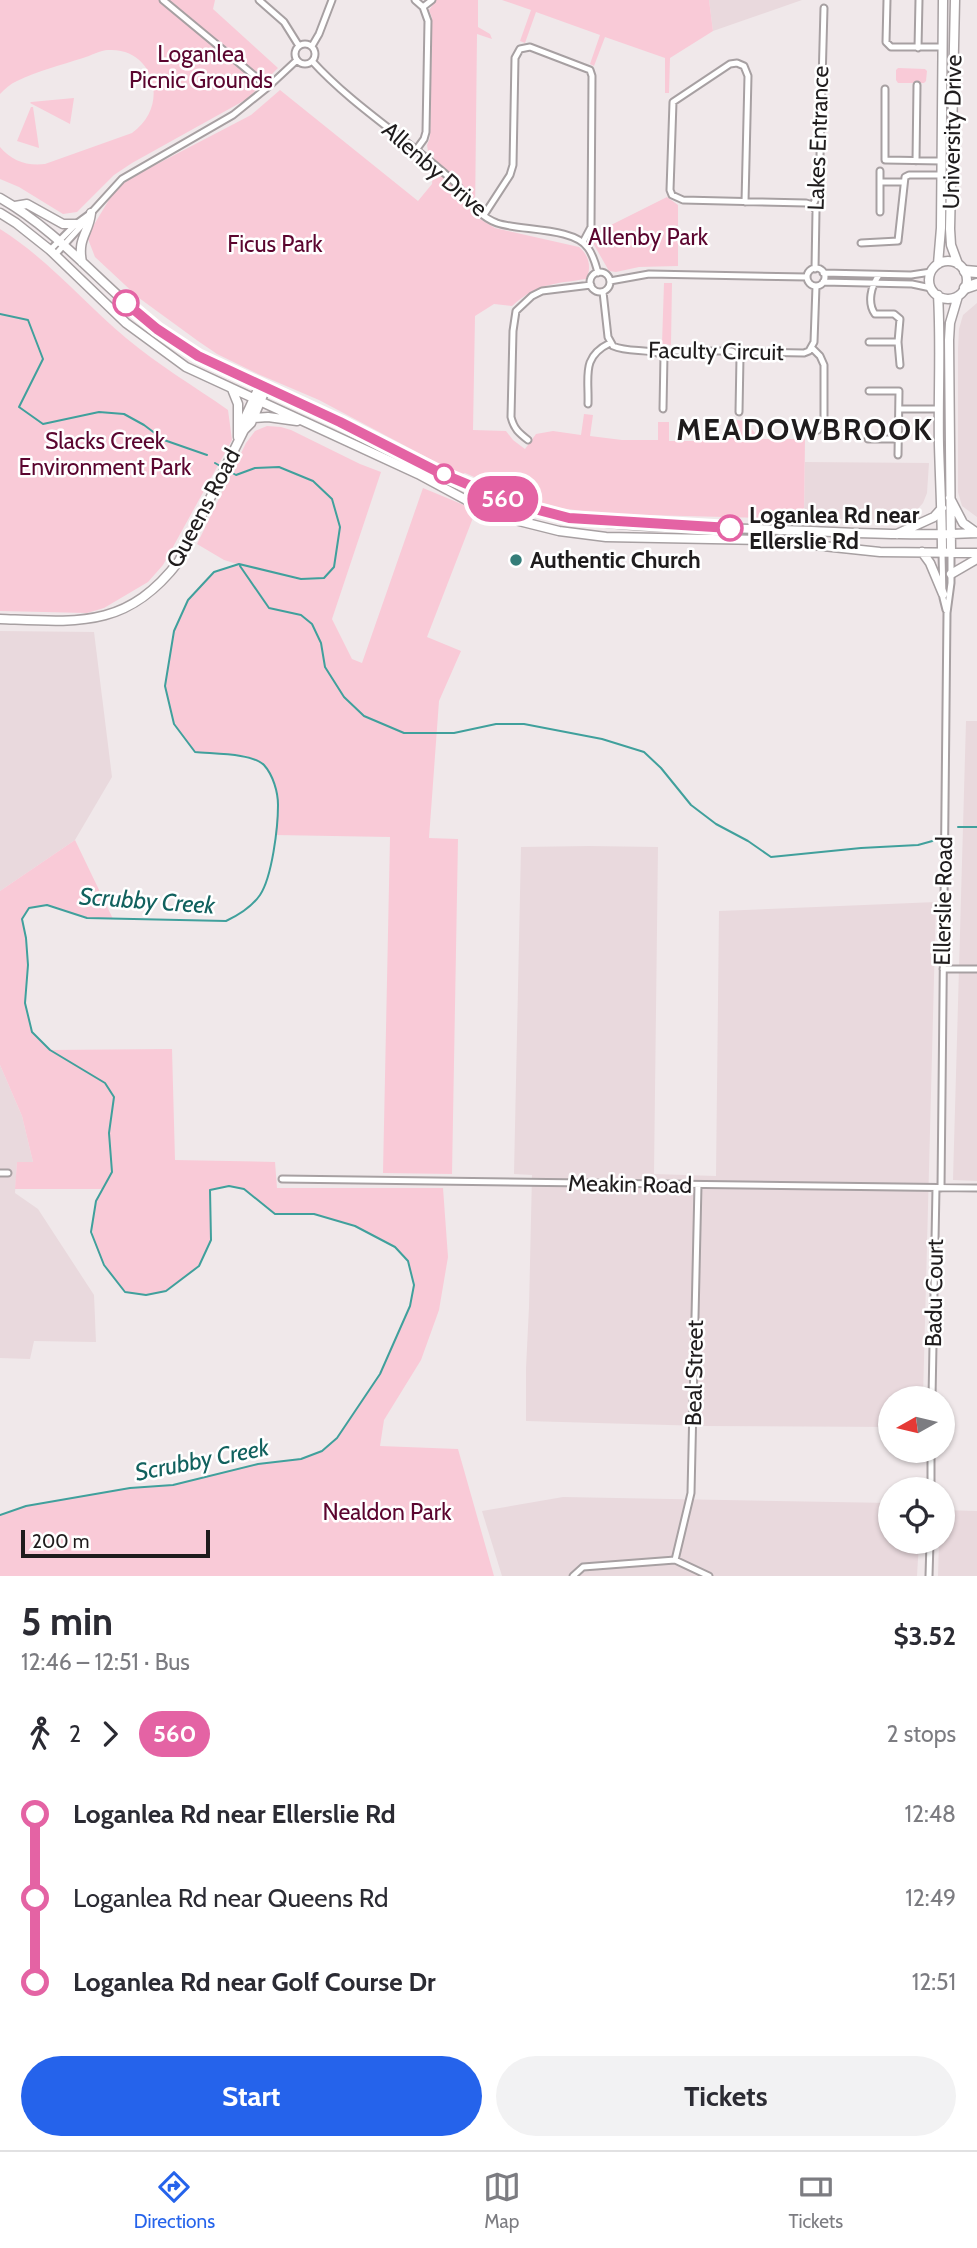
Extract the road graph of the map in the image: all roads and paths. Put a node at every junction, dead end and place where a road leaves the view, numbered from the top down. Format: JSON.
{"nodes":[{"id":1,"x":163,"y":0,"type":"edge"},
{"id":2,"x":260,"y":0,"type":"edge"},
{"id":3,"x":332,"y":0,"type":"edge"},
{"id":4,"x":415,"y":0,"type":"edge"},
{"id":5,"x":432,"y":0,"type":"edge"},
{"id":6,"x":887,"y":0,"type":"edge"},
{"id":7,"x":919,"y":0,"type":"edge"},
{"id":8,"x":944,"y":0,"type":"edge"},
{"id":9,"x":955,"y":0,"type":"edge"},
{"id":10,"x":423,"y":7,"type":"junction"},
{"id":11,"x":824,"y":8,"type":"dead end"},
{"id":12,"x":299,"y":46,"type":"junction"},
{"id":13,"x":312,"y":46,"type":"junction"},
{"id":14,"x":943,"y":47,"type":"junction"},
{"id":15,"x":918,"y":48,"type":"junction"},
{"id":16,"x":297,"y":60,"type":"junction"},
{"id":17,"x":312,"y":61,"type":"junction"},
{"id":18,"x":917,"y":85,"type":"dead end"},
{"id":19,"x":268,"y":87,"type":"junction"},
{"id":20,"x":885,"y":89,"type":"dead end"},
{"id":21,"x":416,"y":150,"type":"junction"},
{"id":22,"x":916,"y":161,"type":"junction"},
{"id":23,"x":942,"y":161,"type":"junction"},
{"id":24,"x":880,"y":171,"type":"dead end"},
{"id":25,"x":942,"y":175,"type":"junction"},
{"id":26,"x":903,"y":182,"type":"junction"},
{"id":27,"x":880,"y":183,"type":"junction"},
{"id":28,"x":0,"y":198,"type":"edge"},
{"id":29,"x":745,"y":202,"type":"junction"},
{"id":30,"x":813,"y":205,"type":"junction"},
{"id":31,"x":15,"y":206,"type":"junction"},
{"id":32,"x":880,"y":212,"type":"dead end"},
{"id":33,"x":0,"y":214,"type":"edge"},
{"id":34,"x":89,"y":215,"type":"junction"},
{"id":35,"x":484,"y":215,"type":"junction"},
{"id":36,"x":76,"y":224,"type":"junction"},
{"id":37,"x":583,"y":242,"type":"junction"},
{"id":38,"x":61,"y":243,"type":"junction"},
{"id":39,"x":861,"y":243,"type":"dead end"},
{"id":40,"x":52,"y":253,"type":"junction"},
{"id":41,"x":82,"y":262,"type":"junction"},
{"id":42,"x":938,"y":264,"type":"junction"},
{"id":43,"x":961,"y":267,"type":"junction"},
{"id":44,"x":815,"y":269,"type":"junction"},
{"id":45,"x":931,"y":272,"type":"junction"},
{"id":46,"x":977,"y":272,"type":"edge"},
{"id":47,"x":598,"y":273,"type":"junction"},
{"id":48,"x":823,"y":273,"type":"junction"},
{"id":49,"x":879,"y":275,"type":"junction"},
{"id":50,"x":807,"y":277,"type":"junction"},
{"id":51,"x":610,"y":281,"type":"junction"},
{"id":52,"x":823,"y":282,"type":"junction"},
{"id":53,"x":873,"y":283,"type":"junction"},
{"id":54,"x":977,"y":284,"type":"edge"},
{"id":55,"x":591,"y":285,"type":"junction"},
{"id":56,"x":816,"y":286,"type":"junction"},
{"id":57,"x":603,"y":292,"type":"junction"},
{"id":58,"x":934,"y":292,"type":"junction"},
{"id":59,"x":962,"y":292,"type":"junction"},
{"id":60,"x":869,"y":342,"type":"dead end"},
{"id":61,"x":898,"y":342,"type":"junction"},
{"id":62,"x":610,"y":343,"type":"junction"},
{"id":63,"x":812,"y":348,"type":"junction"},
{"id":64,"x":664,"y":355,"type":"junction"},
{"id":65,"x":740,"y":357,"type":"junction"},
{"id":66,"x":900,"y":365,"type":"dead end"},
{"id":67,"x":263,"y":387,"type":"junction"},
{"id":68,"x":232,"y":389,"type":"junction"},
{"id":69,"x":869,"y":391,"type":"dead end"},
{"id":70,"x":257,"y":400,"type":"junction"},
{"id":71,"x":588,"y":404,"type":"dead end"},
{"id":72,"x":663,"y":409,"type":"dead end"},
{"id":73,"x":899,"y":409,"type":"junction"},
{"id":74,"x":939,"y":409,"type":"junction"},
{"id":75,"x":740,"y":412,"type":"dead end"},
{"id":76,"x":253,"y":418,"type":"junction"},
{"id":77,"x":307,"y":423,"type":"junction"},
{"id":78,"x":244,"y":430,"type":"junction"},
{"id":79,"x":818,"y":430,"type":"dead end"},
{"id":80,"x":869,"y":439,"type":"dead end"},
{"id":81,"x":899,"y":439,"type":"junction"},
{"id":82,"x":528,"y":440,"type":"dead end"},
{"id":83,"x":238,"y":441,"type":"junction"},
{"id":84,"x":898,"y":455,"type":"dead end"},
{"id":85,"x":950,"y":498,"type":"junction"},
{"id":86,"x":942,"y":508,"type":"junction"},
{"id":87,"x":977,"y":533,"type":"edge"},
{"id":88,"x":946,"y":535,"type":"junction"},
{"id":89,"x":894,"y":536,"type":"junction"},
{"id":90,"x":922,"y":552,"type":"junction"},
{"id":91,"x":946,"y":553,"type":"junction"},
{"id":92,"x":977,"y":553,"type":"edge"},
{"id":93,"x":977,"y":559,"type":"edge"},
{"id":94,"x":951,"y":573,"type":"junction"},
{"id":95,"x":943,"y":594,"type":"junction"},
{"id":96,"x":947,"y":613,"type":"junction"},
{"id":97,"x":0,"y":619,"type":"edge"},
{"id":98,"x":943,"y":969,"type":"junction"},
{"id":99,"x":977,"y":969,"type":"edge"},
{"id":100,"x":0,"y":1173,"type":"edge"},
{"id":101,"x":8,"y":1174,"type":"dead end"},
{"id":102,"x":282,"y":1179,"type":"dead end"},
{"id":103,"x":698,"y":1185,"type":"junction"},
{"id":104,"x":938,"y":1188,"type":"junction"},
{"id":105,"x":977,"y":1188,"type":"edge"},
{"id":106,"x":932,"y":1386,"type":"edge"},
{"id":107,"x":930,"y":1554,"type":"edge"},
{"id":108,"x":675,"y":1560,"type":"junction"},
{"id":109,"x":573,"y":1576,"type":"edge"},
{"id":110,"x":709,"y":1576,"type":"edge"},
{"id":111,"x":929,"y":1576,"type":"edge"}],
"edges":[{"from":1,"to":19,"type":"street"},
{"from":2,"to":12,"type":"street"},
{"from":3,"to":13,"type":"street"},
{"from":4,"to":10,"type":"street"},
{"from":5,"to":10,"type":"street"},
{"from":6,"to":15,"type":"street"},
{"from":7,"to":15,"type":"street"},
{"from":8,"to":14,"type":"main road","name":"University Drive"},
{"from":9,"to":43,"type":"main road","name":"University Drive"},
{"from":10,"to":21,"type":"street"},
{"from":11,"to":30,"type":"street","name":"Lakes Entrance"},
{"from":12,"to":13,"type":"street"},
{"from":12,"to":16,"type":"street"},
{"from":13,"to":17,"type":"street"},
{"from":14,"to":15,"type":"street"},
{"from":14,"to":23,"type":"main road","name":"University Drive"},
{"from":16,"to":17,"type":"street"},
{"from":16,"to":19,"type":"street"},
{"from":17,"to":21,"type":"street","name":"Allenby Drive"},
{"from":18,"to":22,"type":"street"},
{"from":19,"to":34,"type":"street"},
{"from":20,"to":22,"type":"street"},
{"from":21,"to":35,"type":"street","name":"Allenby Drive"},
{"from":22,"to":23,"type":"street"},
{"from":23,"to":25,"type":"main road","name":"University Drive"},
{"from":24,"to":27,"type":"street"},
{"from":25,"to":26,"type":"street"},
{"from":25,"to":42,"type":"main road","name":"University Drive"},
{"from":26,"to":27,"type":"street"},
{"from":26,"to":39,"type":"street"},
{"from":27,"to":32,"type":"street"},
{"from":28,"to":31,"type":"main road"},
{"from":29,"to":29,"type":"street"},
{"from":29,"to":30,"type":"street"},
{"from":30,"to":44,"type":"street","name":"Lakes Entrance"},
{"from":31,"to":36,"type":"main road"},
{"from":31,"to":38,"type":"main road"},
{"from":33,"to":40,"type":"main road"},
{"from":34,"to":36,"type":"street"},
{"from":34,"to":38,"type":"street"},
{"from":34,"to":41,"type":"main road"},
{"from":35,"to":37,"type":"street","name":"Allenby Drive"},
{"from":35,"to":37,"type":"street"},
{"from":36,"to":38,"type":"street"},
{"from":37,"to":47,"type":"street"},
{"from":38,"to":40,"type":"street"},
{"from":38,"to":41,"type":"main road"},
{"from":40,"to":68,"type":"main road"},
{"from":41,"to":67,"type":"main road"},
{"from":42,"to":43,"type":"main road"},
{"from":42,"to":45,"type":"main road"},
{"from":43,"to":46,"type":"highway"},
{"from":43,"to":59,"type":"main road"},
{"from":44,"to":48,"type":"street"},
{"from":44,"to":50,"type":"street"},
{"from":45,"to":49,"type":"street"},
{"from":45,"to":58,"type":"main road"},
{"from":47,"to":51,"type":"street"},
{"from":47,"to":55,"type":"street"},
{"from":48,"to":49,"type":"street"},
{"from":48,"to":52,"type":"street"},
{"from":49,"to":53,"type":"street"},
{"from":50,"to":51,"type":"street"},
{"from":50,"to":56,"type":"street"},
{"from":51,"to":57,"type":"street"},
{"from":52,"to":53,"type":"street"},
{"from":52,"to":56,"type":"street"},
{"from":53,"to":58,"type":"street"},
{"from":53,"to":61,"type":"street"},
{"from":54,"to":59,"type":"highway"},
{"from":55,"to":57,"type":"street"},
{"from":55,"to":82,"type":"street"},
{"from":56,"to":63,"type":"street","name":"Faculty Circuit"},
{"from":57,"to":62,"type":"street"},
{"from":58,"to":59,"type":"main road"},
{"from":58,"to":74,"type":"main road"},
{"from":59,"to":85,"type":"main road"},
{"from":60,"to":61,"type":"street"},
{"from":61,"to":66,"type":"street"},
{"from":62,"to":64,"type":"street","name":"Faculty Circuit"},
{"from":62,"to":71,"type":"street"},
{"from":63,"to":65,"type":"street","name":"Faculty Circuit"},
{"from":63,"to":79,"type":"street"},
{"from":64,"to":65,"type":"street","name":"Faculty Circuit"},
{"from":64,"to":72,"type":"street"},
{"from":65,"to":75,"type":"street"},
{"from":67,"to":70,"type":"main road","name":"Queens Road"},
{"from":67,"to":89,"type":"main road"},
{"from":68,"to":70,"type":"main road"},
{"from":68,"to":83,"type":"main road"},
{"from":69,"to":73,"type":"street"},
{"from":70,"to":76,"type":"main road","name":"Queens Road"},
{"from":70,"to":77,"type":"main road"},
{"from":70,"to":78,"type":"main road","name":"Queens Road"},
{"from":73,"to":74,"type":"street"},
{"from":73,"to":81,"type":"street"},
{"from":74,"to":86,"type":"main road"},
{"from":76,"to":77,"type":"main road"},
{"from":76,"to":78,"type":"main road","name":"Queens Road"},
{"from":77,"to":90,"type":"main road"},
{"from":78,"to":83,"type":"main road","name":"Queens Road"},
{"from":80,"to":81,"type":"street"},
{"from":81,"to":84,"type":"street"},
{"from":83,"to":97,"type":"main road","name":"Queens Road"},
{"from":85,"to":87,"type":"main road"},
{"from":85,"to":88,"type":"main road"},
{"from":86,"to":88,"type":"main road"},
{"from":86,"to":89,"type":"main road"},
{"from":87,"to":88,"type":"main road"},
{"from":88,"to":89,"type":"main road"},
{"from":88,"to":91,"type":"main road"},
{"from":90,"to":91,"type":"main road"},
{"from":90,"to":95,"type":"main road"},
{"from":91,"to":92,"type":"main road"},
{"from":91,"to":94,"type":"street","name":"Ellerslie Road"},
{"from":91,"to":95,"type":"street","name":"Ellerslie Road"},
{"from":93,"to":94,"type":"main road"},
{"from":94,"to":96,"type":"street","name":"Ellerslie Road"},
{"from":95,"to":96,"type":"street","name":"Ellerslie Road"},
{"from":96,"to":98,"type":"street","name":"Ellerslie Road"},
{"from":98,"to":99,"type":"street"},
{"from":98,"to":104,"type":"street","name":"Ellerslie Road"},
{"from":100,"to":101,"type":"street"},
{"from":102,"to":103,"type":"street","name":"Meakin Road"},
{"from":103,"to":104,"type":"street","name":"Meakin Road"},
{"from":103,"to":108,"type":"street","name":"Beal Street"},
{"from":104,"to":105,"type":"street","name":"Meakin Road"},
{"from":104,"to":106,"type":"street","name":"Badu Court"},
{"from":107,"to":111,"type":"street"},
{"from":108,"to":109,"type":"street"},
{"from":108,"to":110,"type":"street"}]}
